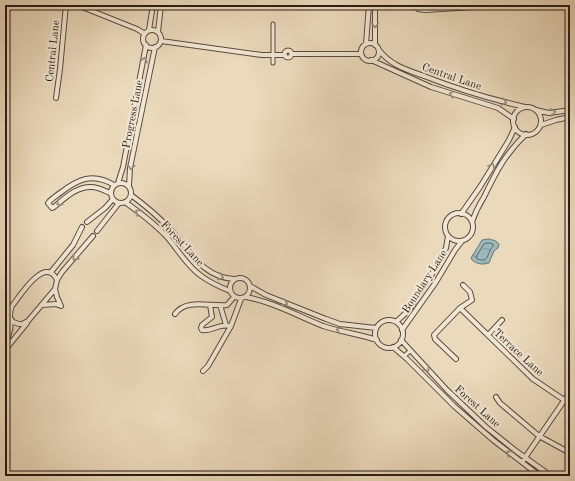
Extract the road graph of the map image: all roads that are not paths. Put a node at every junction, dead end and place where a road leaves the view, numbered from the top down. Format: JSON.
{"nodes":[{"id":1,"x":66,"y":5,"type":"edge"},
{"id":2,"x":77,"y":5,"type":"edge"},
{"id":3,"x":154,"y":5,"type":"edge"},
{"id":4,"x":161,"y":5,"type":"edge"},
{"id":5,"x":369,"y":5,"type":"edge"},
{"id":6,"x":375,"y":5,"type":"edge"},
{"id":7,"x":415,"y":5,"type":"edge"},
{"id":8,"x":507,"y":5,"type":"edge"},
{"id":9,"x":273,"y":24,"type":"dead end"},
{"id":10,"x":149,"y":30,"type":"junction"},
{"id":11,"x":158,"y":32,"type":"junction"},
{"id":12,"x":145,"y":34,"type":"junction"},
{"id":13,"x":161,"y":41,"type":"junction"},
{"id":14,"x":366,"y":44,"type":"junction"},
{"id":15,"x":146,"y":45,"type":"junction"},
{"id":16,"x":375,"y":45,"type":"junction"},
{"id":17,"x":156,"y":47,"type":"junction"},
{"id":18,"x":378,"y":50,"type":"junction"},
{"id":19,"x":361,"y":54,"type":"junction"},
{"id":20,"x":272,"y":55,"type":"junction"},
{"id":21,"x":371,"y":60,"type":"junction"},
{"id":22,"x":273,"y":63,"type":"dead end"},
{"id":23,"x":56,"y":98,"type":"dead end"},
{"id":24,"x":525,"y":107,"type":"junction"},
{"id":25,"x":536,"y":110,"type":"junction"},
{"id":26,"x":570,"y":110,"type":"edge"},
{"id":27,"x":570,"y":117,"type":"edge"},
{"id":28,"x":514,"y":119,"type":"junction"},
{"id":29,"x":540,"y":125,"type":"junction"},
{"id":30,"x":515,"y":127,"type":"junction"},
{"id":31,"x":526,"y":134,"type":"junction"},
{"id":32,"x":118,"y":183,"type":"junction"},
{"id":33,"x":114,"y":185,"type":"junction"},
{"id":34,"x":129,"y":186,"type":"junction"},
{"id":35,"x":110,"y":193,"type":"junction"},
{"id":36,"x":131,"y":195,"type":"junction"},
{"id":37,"x":113,"y":199,"type":"junction"},
{"id":38,"x":125,"y":202,"type":"junction"},
{"id":39,"x":119,"y":203,"type":"junction"},
{"id":40,"x":461,"y":214,"type":"junction"},
{"id":41,"x":87,"y":222,"type":"dead end"},
{"id":42,"x":472,"y":222,"type":"junction"},
{"id":43,"x":82,"y":227,"type":"dead end"},
{"id":44,"x":97,"y":231,"type":"dead end"},
{"id":45,"x":93,"y":236,"type":"dead end"},
{"id":46,"x":448,"y":236,"type":"junction"},
{"id":47,"x":462,"y":241,"type":"junction"},
{"id":48,"x":51,"y":272,"type":"junction"},
{"id":49,"x":234,"y":279,"type":"junction"},
{"id":50,"x":57,"y":280,"type":"junction"},
{"id":51,"x":463,"y":285,"type":"dead end"},
{"id":52,"x":250,"y":286,"type":"junction"},
{"id":53,"x":55,"y":289,"type":"junction"},
{"id":54,"x":230,"y":291,"type":"junction"},
{"id":55,"x":234,"y":297,"type":"junction"},
{"id":56,"x":246,"y":297,"type":"junction"},
{"id":57,"x":241,"y":299,"type":"junction"},
{"id":58,"x":210,"y":304,"type":"junction"},
{"id":59,"x":42,"y":305,"type":"junction"},
{"id":60,"x":220,"y":305,"type":"junction"},
{"id":61,"x":460,"y":308,"type":"junction"},
{"id":62,"x":175,"y":314,"type":"dead end"},
{"id":63,"x":11,"y":319,"type":"junction"},
{"id":64,"x":502,"y":320,"type":"dead end"},
{"id":65,"x":28,"y":321,"type":"junction"},
{"id":66,"x":396,"y":322,"type":"junction"},
{"id":67,"x":229,"y":326,"type":"junction"},
{"id":68,"x":376,"y":328,"type":"junction"},
{"id":69,"x":402,"y":330,"type":"junction"},
{"id":70,"x":488,"y":335,"type":"junction"},
{"id":71,"x":377,"y":340,"type":"junction"},
{"id":72,"x":400,"y":340,"type":"junction"},
{"id":73,"x":5,"y":341,"type":"edge"},
{"id":74,"x":393,"y":347,"type":"junction"},
{"id":75,"x":5,"y":350,"type":"edge"},
{"id":76,"x":410,"y":351,"type":"junction"},
{"id":77,"x":404,"y":356,"type":"junction"},
{"id":78,"x":456,"y":360,"type":"dead end"},
{"id":79,"x":203,"y":371,"type":"dead end"},
{"id":80,"x":570,"y":392,"type":"edge"},
{"id":81,"x":496,"y":397,"type":"dead end"},
{"id":82,"x":564,"y":401,"type":"junction"},
{"id":83,"x":570,"y":404,"type":"edge"},
{"id":84,"x":539,"y":436,"type":"junction"},
{"id":85,"x":570,"y":453,"type":"edge"},
{"id":86,"x":526,"y":457,"type":"junction"},
{"id":87,"x":522,"y":462,"type":"junction"},
{"id":88,"x":540,"y":476,"type":"edge"},
{"id":89,"x":551,"y":476,"type":"edge"}],
"edges":[{"from":1,"to":23,"type":"street","name":"Central Lane"},
{"from":2,"to":12,"type":"street"},
{"from":3,"to":10,"type":"street"},
{"from":4,"to":11,"type":"street"},
{"from":5,"to":14,"type":"street"},
{"from":6,"to":16,"type":"street","one_way":true},
{"from":7,"to":8,"type":"street"},
{"from":9,"to":20,"type":"street"},
{"from":10,"to":11,"type":"street"},
{"from":10,"to":12,"type":"street"},
{"from":11,"to":13,"type":"street"},
{"from":12,"to":15,"type":"street"},
{"from":13,"to":17,"type":"street"},
{"from":13,"to":20,"type":"street"},
{"from":14,"to":16,"type":"street"},
{"from":14,"to":19,"type":"street"},
{"from":15,"to":17,"type":"street"},
{"from":32,"to":15,"type":"street","name":"Progress Lane","one_way":true},
{"from":16,"to":18,"type":"street","name":"Central Lane"},
{"from":17,"to":34,"type":"street","name":"Progress Lane","one_way":true},
{"from":18,"to":21,"type":"street"},
{"from":18,"to":24,"type":"street","name":"Central Lane","one_way":true},
{"from":19,"to":20,"type":"street"},
{"from":19,"to":21,"type":"street","name":"Central Lane"},
{"from":20,"to":22,"type":"street"},
{"from":28,"to":21,"type":"street","name":"Central Lane","one_way":true},
{"from":24,"to":25,"type":"street"},
{"from":24,"to":28,"type":"street"},
{"from":25,"to":26,"type":"street","one_way":true},
{"from":25,"to":29,"type":"street"},
{"from":27,"to":29,"type":"street"},
{"from":28,"to":30,"type":"street"},
{"from":29,"to":31,"type":"street"},
{"from":30,"to":31,"type":"street"},
{"from":40,"to":30,"type":"street","one_way":true},
{"from":31,"to":42,"type":"street"},
{"from":32,"to":33,"type":"street"},
{"from":32,"to":34,"type":"street"},
{"from":33,"to":35,"type":"street"},
{"from":35,"to":33,"type":"street","one_way":true},
{"from":34,"to":36,"type":"street"},
{"from":35,"to":37,"type":"street"},
{"from":36,"to":38,"type":"street"},
{"from":36,"to":49,"type":"street","name":"Forest Lane","one_way":true},
{"from":37,"to":39,"type":"street"},
{"from":37,"to":41,"type":"street"},
{"from":38,"to":39,"type":"street"},
{"from":54,"to":38,"type":"street","name":"Forest Lane","one_way":true},
{"from":39,"to":44,"type":"street"},
{"from":40,"to":42,"type":"street"},
{"from":40,"to":46,"type":"street"},
{"from":42,"to":47,"type":"street"},
{"from":43,"to":48,"type":"street"},
{"from":45,"to":50,"type":"street","one_way":true},
{"from":46,"to":47,"type":"street"},
{"from":46,"to":66,"type":"street","name":"Boundary Lane"},
{"from":47,"to":69,"type":"street","name":"Boundary Lane"},
{"from":48,"to":50,"type":"street"},
{"from":48,"to":63,"type":"street"},
{"from":49,"to":52,"type":"street"},
{"from":49,"to":54,"type":"street"},
{"from":50,"to":53,"type":"street"},
{"from":51,"to":61,"type":"street"},
{"from":52,"to":56,"type":"street"},
{"from":52,"to":68,"type":"street","one_way":true},
{"from":53,"to":59,"type":"street"},
{"from":53,"to":59,"type":"street"},
{"from":54,"to":55,"type":"street"},
{"from":55,"to":57,"type":"street"},
{"from":55,"to":60,"type":"street"},
{"from":56,"to":57,"type":"street"},
{"from":71,"to":56,"type":"street","one_way":true},
{"from":57,"to":67,"type":"street"},
{"from":58,"to":60,"type":"street"},
{"from":58,"to":62,"type":"street"},
{"from":58,"to":67,"type":"street"},
{"from":59,"to":65,"type":"street"},
{"from":60,"to":67,"type":"street"},
{"from":61,"to":70,"type":"street","name":"Terrace Lane"},
{"from":61,"to":78,"type":"street"},
{"from":63,"to":65,"type":"street"},
{"from":63,"to":73,"type":"street"},
{"from":64,"to":70,"type":"street"},
{"from":65,"to":75,"type":"street"},
{"from":66,"to":68,"type":"street"},
{"from":66,"to":69,"type":"street"},
{"from":67,"to":79,"type":"street"},
{"from":68,"to":71,"type":"street"},
{"from":69,"to":72,"type":"street"},
{"from":70,"to":82,"type":"street","name":"Terrace Lane"},
{"from":71,"to":74,"type":"street"},
{"from":72,"to":74,"type":"street"},
{"from":72,"to":76,"type":"street","name":"Forest Lane"},
{"from":74,"to":77,"type":"street","name":"Forest Lane"},
{"from":76,"to":77,"type":"street"},
{"from":76,"to":86,"type":"street","name":"Forest Lane","one_way":true},
{"from":87,"to":77,"type":"street","name":"Forest Lane","one_way":true},
{"from":80,"to":82,"type":"street"},
{"from":81,"to":84,"type":"street"},
{"from":82,"to":83,"type":"street","name":"Terrace Lane"},
{"from":82,"to":84,"type":"street"},
{"from":84,"to":85,"type":"street"},
{"from":84,"to":86,"type":"street"},
{"from":86,"to":87,"type":"street"},
{"from":86,"to":89,"type":"street","name":"Forest Lane"},
{"from":87,"to":88,"type":"street","name":"Forest Lane"}]}
